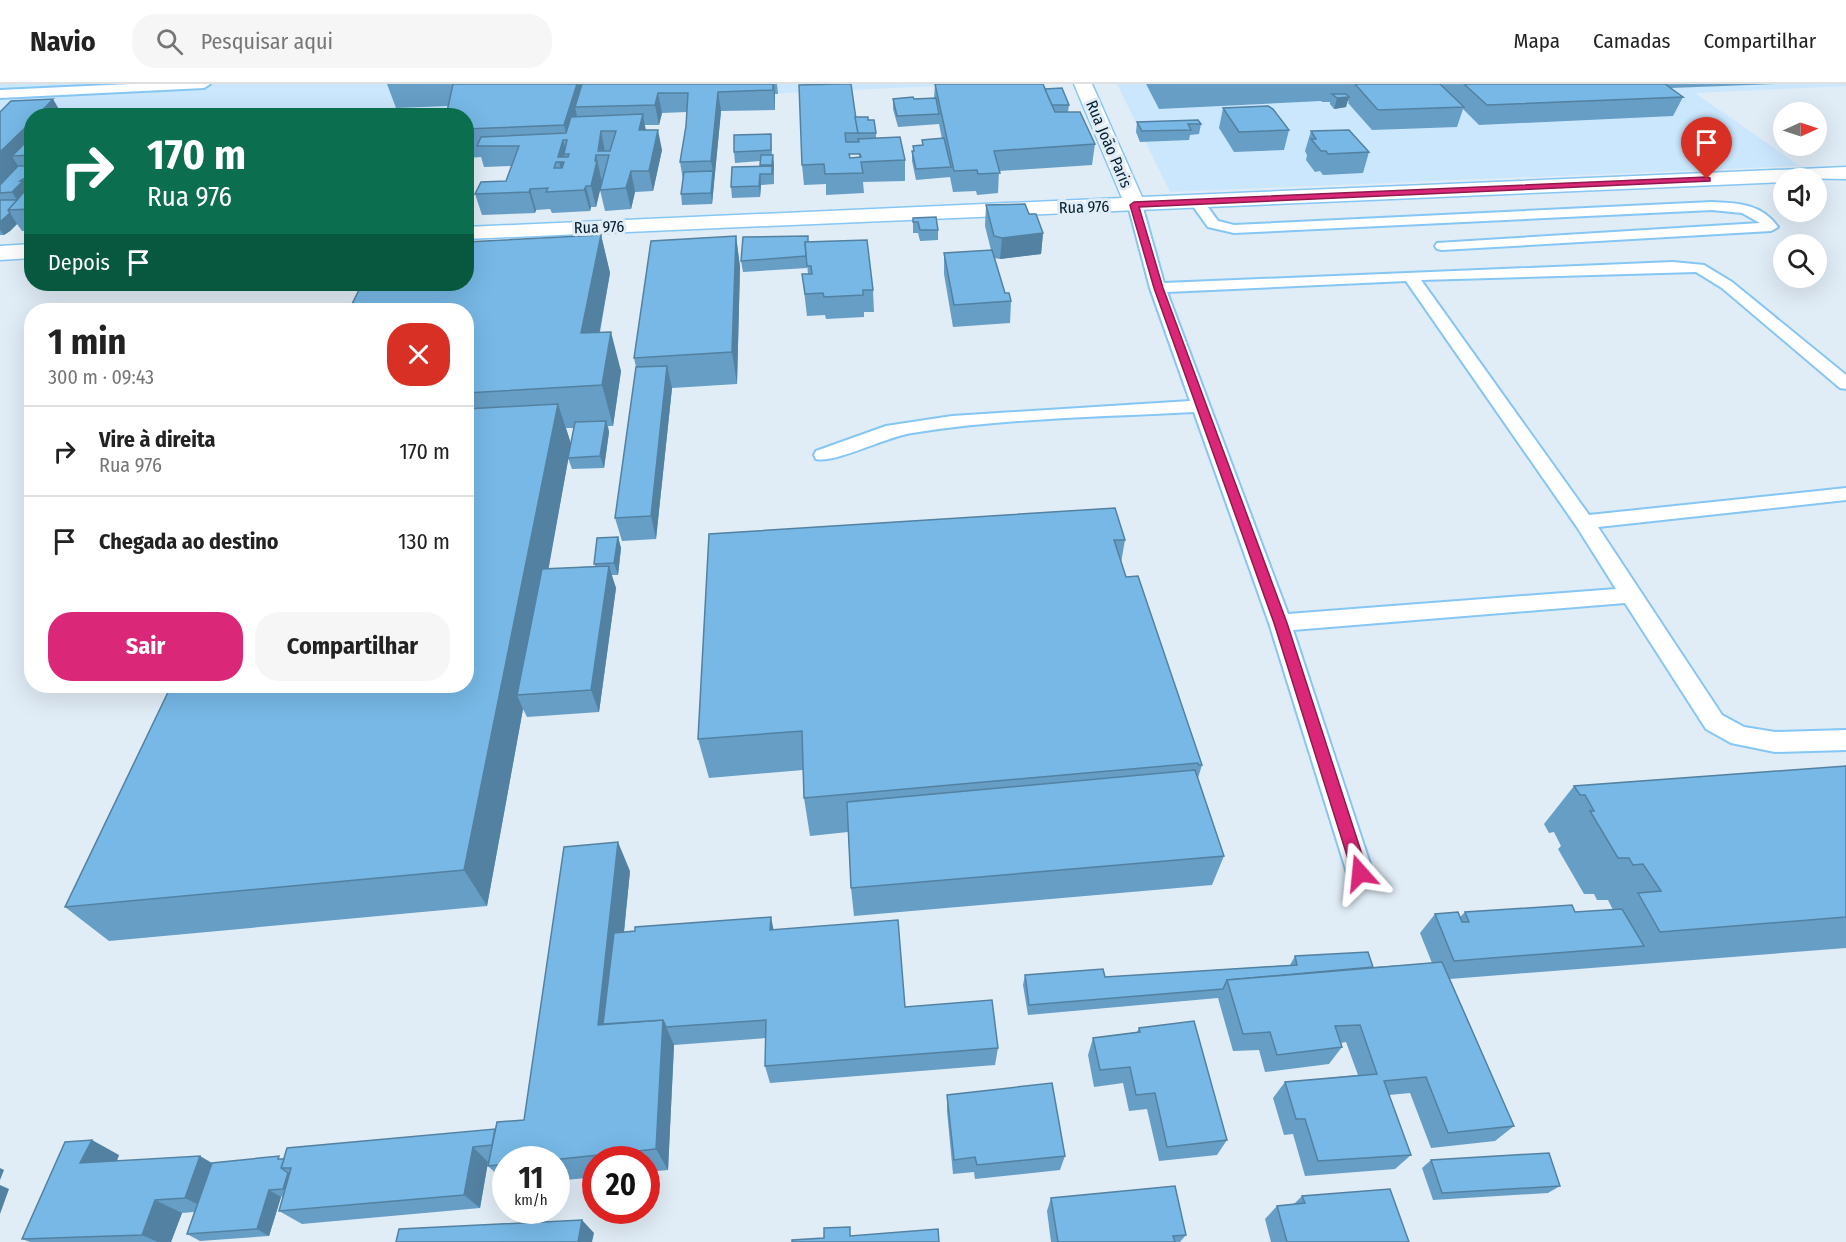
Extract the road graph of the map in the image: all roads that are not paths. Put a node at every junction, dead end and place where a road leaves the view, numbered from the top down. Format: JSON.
{"nodes":[{"id":1,"x":204,"y":84,"type":"edge"},
{"id":2,"x":1083,"y":84,"type":"edge"},
{"id":3,"x":0,"y":94,"type":"edge"},
{"id":4,"x":1846,"y":173,"type":"edge"},
{"id":5,"x":1197,"y":202,"type":"junction"},
{"id":6,"x":1134,"y":205,"type":"junction"},
{"id":7,"x":474,"y":233,"type":"edge"},
{"id":8,"x":1442,"y":246,"type":"dead end"},
{"id":9,"x":24,"y":252,"type":"edge"},
{"id":10,"x":0,"y":253,"type":"edge"},
{"id":11,"x":1410,"y":276,"type":"junction"},
{"id":12,"x":1158,"y":288,"type":"junction"},
{"id":13,"x":1846,"y":384,"type":"edge"},
{"id":14,"x":1201,"y":406,"type":"junction"},
{"id":15,"x":823,"y":455,"type":"dead end"},
{"id":16,"x":1846,"y":494,"type":"edge"},
{"id":17,"x":1584,"y":522,"type":"junction"},
{"id":18,"x":1631,"y":595,"type":"junction"},
{"id":19,"x":1281,"y":623,"type":"junction"},
{"id":20,"x":1846,"y":740,"type":"edge"},
{"id":21,"x":1360,"y":873,"type":"dead end"}],
"edges":[{"from":1,"to":3,"type":"lane"},
{"from":2,"to":6,"type":"street","name":"Rua João Paris"},
{"from":4,"to":5,"type":"street","name":"Rua 976"},
{"from":5,"to":6,"type":"street","name":"Rua 976"},
{"from":5,"to":8,"type":"lane"},
{"from":6,"to":7,"type":"street","name":"Rua 976"},
{"from":6,"to":12,"type":"lane"},
{"from":9,"to":10,"type":"street"},
{"from":11,"to":12,"type":"lane"},
{"from":11,"to":13,"type":"lane"},
{"from":11,"to":17,"type":"lane"},
{"from":12,"to":14,"type":"lane"},
{"from":14,"to":15,"type":"lane"},
{"from":14,"to":19,"type":"lane"},
{"from":16,"to":17,"type":"lane"},
{"from":17,"to":18,"type":"lane"},
{"from":18,"to":19,"type":"lane"},
{"from":18,"to":20,"type":"lane"},
{"from":19,"to":21,"type":"lane"}]}
